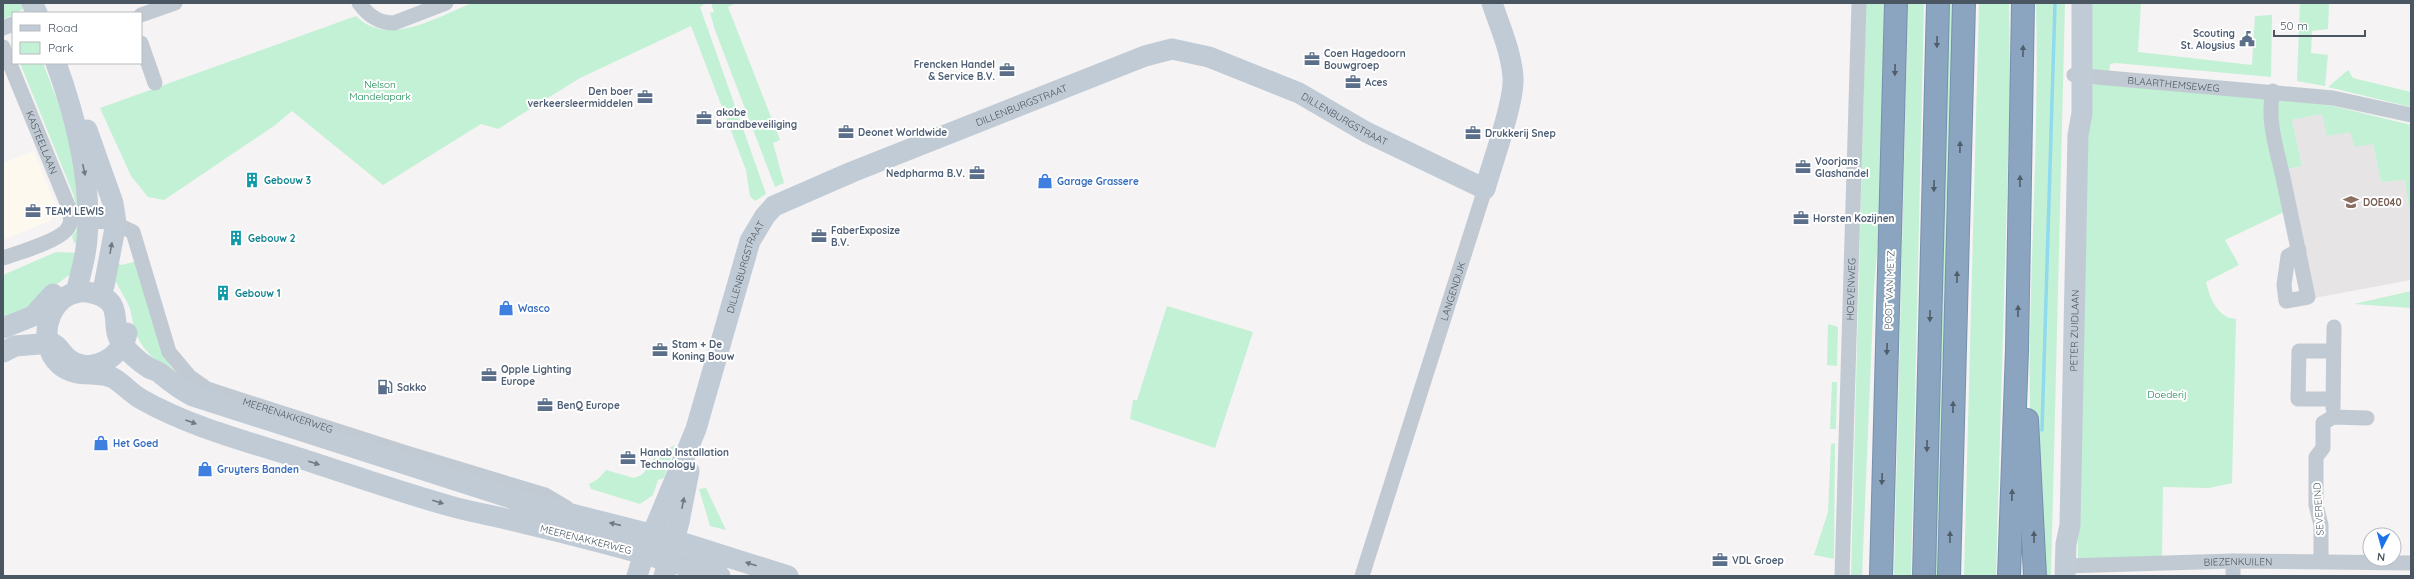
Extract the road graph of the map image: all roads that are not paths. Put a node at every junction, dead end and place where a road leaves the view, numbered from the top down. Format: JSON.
{"nodes":[{"id":1,"x":32,"y":3,"type":"edge"},
{"id":2,"x":175,"y":3,"type":"edge"},
{"id":3,"x":360,"y":3,"type":"edge"},
{"id":4,"x":446,"y":3,"type":"edge"},
{"id":5,"x":1492,"y":3,"type":"edge"},
{"id":6,"x":1859,"y":3,"type":"edge"},
{"id":7,"x":1896,"y":3,"type":"edge"},
{"id":8,"x":1938,"y":3,"type":"edge"},
{"id":9,"x":1964,"y":3,"type":"edge"},
{"id":10,"x":2023,"y":3,"type":"edge"},
{"id":11,"x":2081,"y":8,"type":"edge"},
{"id":12,"x":36,"y":12,"type":"edge"},
{"id":13,"x":142,"y":15,"type":"edge"},
{"id":14,"x":142,"y":45,"type":"edge"},
{"id":15,"x":3,"y":47,"type":"edge"},
{"id":16,"x":56,"y":64,"type":"edge"},
{"id":17,"x":2078,"y":75,"type":"junction"},
{"id":18,"x":156,"y":83,"type":"dead end"},
{"id":19,"x":66,"y":91,"type":"junction"},
{"id":20,"x":2273,"y":91,"type":"junction"},
{"id":21,"x":2411,"y":115,"type":"edge"},
{"id":22,"x":1485,"y":190,"type":"junction"},
{"id":23,"x":86,"y":220,"type":"junction"},
{"id":24,"x":116,"y":223,"type":"junction"},
{"id":25,"x":2299,"y":250,"type":"dead end"},
{"id":26,"x":3,"y":258,"type":"edge"},
{"id":27,"x":104,"y":286,"type":"junction"},
{"id":28,"x":78,"y":287,"type":"junction"},
{"id":29,"x":2334,"y":327,"type":"dead end"},
{"id":30,"x":3,"y":329,"type":"edge"},
{"id":31,"x":47,"y":331,"type":"junction"},
{"id":32,"x":124,"y":339,"type":"junction"},
{"id":33,"x":2017,"y":350,"type":"junction"},
{"id":34,"x":2333,"y":351,"type":"junction"},
{"id":35,"x":3,"y":352,"type":"edge"},
{"id":36,"x":101,"y":369,"type":"junction"},
{"id":37,"x":2333,"y":399,"type":"junction"},
{"id":38,"x":2333,"y":417,"type":"junction"},
{"id":39,"x":2368,"y":418,"type":"dead end"},
{"id":40,"x":696,"y":429,"type":"junction"},
{"id":41,"x":1881,"y":507,"type":"junction"},
{"id":42,"x":584,"y":517,"type":"junction"},
{"id":43,"x":652,"y":534,"type":"junction"},
{"id":44,"x":674,"y":540,"type":"junction"},
{"id":45,"x":644,"y":554,"type":"junction"},
{"id":46,"x":2321,"y":561,"type":"junction"},
{"id":47,"x":2411,"y":563,"type":"edge"},
{"id":48,"x":666,"y":568,"type":"edge"},
{"id":49,"x":2233,"y":569,"type":"edge"},
{"id":50,"x":2070,"y":571,"type":"edge"},
{"id":51,"x":637,"y":576,"type":"edge"},
{"id":52,"x":720,"y":576,"type":"edge"},
{"id":53,"x":788,"y":576,"type":"edge"},
{"id":54,"x":1362,"y":576,"type":"edge"},
{"id":55,"x":1842,"y":576,"type":"edge"},
{"id":56,"x":1866,"y":576,"type":"edge"},
{"id":57,"x":1881,"y":576,"type":"edge"},
{"id":58,"x":1924,"y":576,"type":"edge"},
{"id":59,"x":1949,"y":576,"type":"edge"},
{"id":60,"x":2009,"y":576,"type":"edge"},
{"id":61,"x":2035,"y":576,"type":"edge"}],
"edges":[{"from":1,"to":12,"type":"main road"},
{"from":2,"to":13,"type":"street"},
{"from":3,"to":4,"type":"street"},
{"from":5,"to":22,"type":"main road","name":"LANGENDIJK"},
{"from":6,"to":55,"type":"street","name":"HOEVENWEG"},
{"from":7,"to":41,"type":"highway","name":"POOT VAN METZ","one_way":true},
{"from":8,"to":58,"type":"highway","one_way":true},
{"from":59,"to":9,"type":"highway","one_way":true},
{"from":33,"to":10,"type":"highway","one_way":true},
{"from":11,"to":17,"type":"main road","name":"PETER ZUIDLAAN"},
{"from":14,"to":18,"type":"street"},
{"from":15,"to":26,"type":"street","name":"KASTEELLAAN"},
{"from":16,"to":19,"type":"main road"},
{"from":17,"to":20,"type":"street","name":"BLAARTHEMSEWEG"},
{"from":17,"to":50,"type":"main road","name":"PETER ZUIDLAAN"},
{"from":19,"to":23,"type":"main road","one_way":true},
{"from":19,"to":24,"type":"main road"},
{"from":20,"to":21,"type":"street","name":"BLAARTHEMSEWEG"},
{"from":20,"to":25,"type":"street"},
{"from":22,"to":40,"type":"main road","name":"DILLENBURGSTRAAT"},
{"from":22,"to":54,"type":"street","name":"LANGENDIJK"},
{"from":23,"to":24,"type":"street","name":"MEERENAKKERWEG"},
{"from":23,"to":28,"type":"main road"},
{"from":27,"to":24,"type":"main road","one_way":true},
{"from":24,"to":42,"type":"street","name":"MEERENAKKERWEG"},
{"from":27,"to":28,"type":"main road"},
{"from":27,"to":32,"type":"main road"},
{"from":28,"to":31,"type":"main road"},
{"from":28,"to":32,"type":"main road"},
{"from":29,"to":34,"type":"street"},
{"from":30,"to":31,"type":"main road"},
{"from":31,"to":35,"type":"main road"},
{"from":31,"to":36,"type":"main road"},
{"from":32,"to":36,"type":"main road"},
{"from":32,"to":42,"type":"main road","name":"MEERENAKKERWEG"},
{"from":60,"to":33,"type":"highway","one_way":true},
{"from":61,"to":33,"type":"highway","one_way":true},
{"from":34,"to":37,"type":"street"},
{"from":34,"to":37,"type":"street"},
{"from":36,"to":45,"type":"main road","name":"MEERENAKKERWEG","one_way":true},
{"from":37,"to":38,"type":"street"},
{"from":38,"to":39,"type":"street"},
{"from":38,"to":46,"type":"street","name":"SEVEREIND"},
{"from":40,"to":43,"type":"main road","name":"DILLENBURGSTRAAT"},
{"from":44,"to":40,"type":"main road","name":"DILLENBURGSTRAAT","one_way":true},
{"from":41,"to":56,"type":"highway"},
{"from":41,"to":57,"type":"highway","name":"POOT VAN METZ"},
{"from":43,"to":42,"type":"main road","name":"MEERENAKKERWEG","one_way":true},
{"from":43,"to":44,"type":"main road","name":"MEERENAKKERWEG"},
{"from":43,"to":45,"type":"main road","name":"DILLENBURGSTRAAT"},
{"from":44,"to":48,"type":"main road","name":"DILLENBURGSTRAAT"},
{"from":53,"to":44,"type":"main road","name":"MEERENAKKERWEG","one_way":true},
{"from":45,"to":48,"type":"main road","name":"MEERENAKKERWEG"},
{"from":45,"to":51,"type":"main road","name":"DILLENBURGSTRAAT"},
{"from":46,"to":47,"type":"street","name":"BIEZENKUILEN"},
{"from":46,"to":49,"type":"street","name":"BIEZENKUILEN"},
{"from":48,"to":52,"type":"main road","name":"MEERENAKKERWEG"},
{"from":49,"to":50,"type":"street","name":"BIEZENKUILEN"}]}
